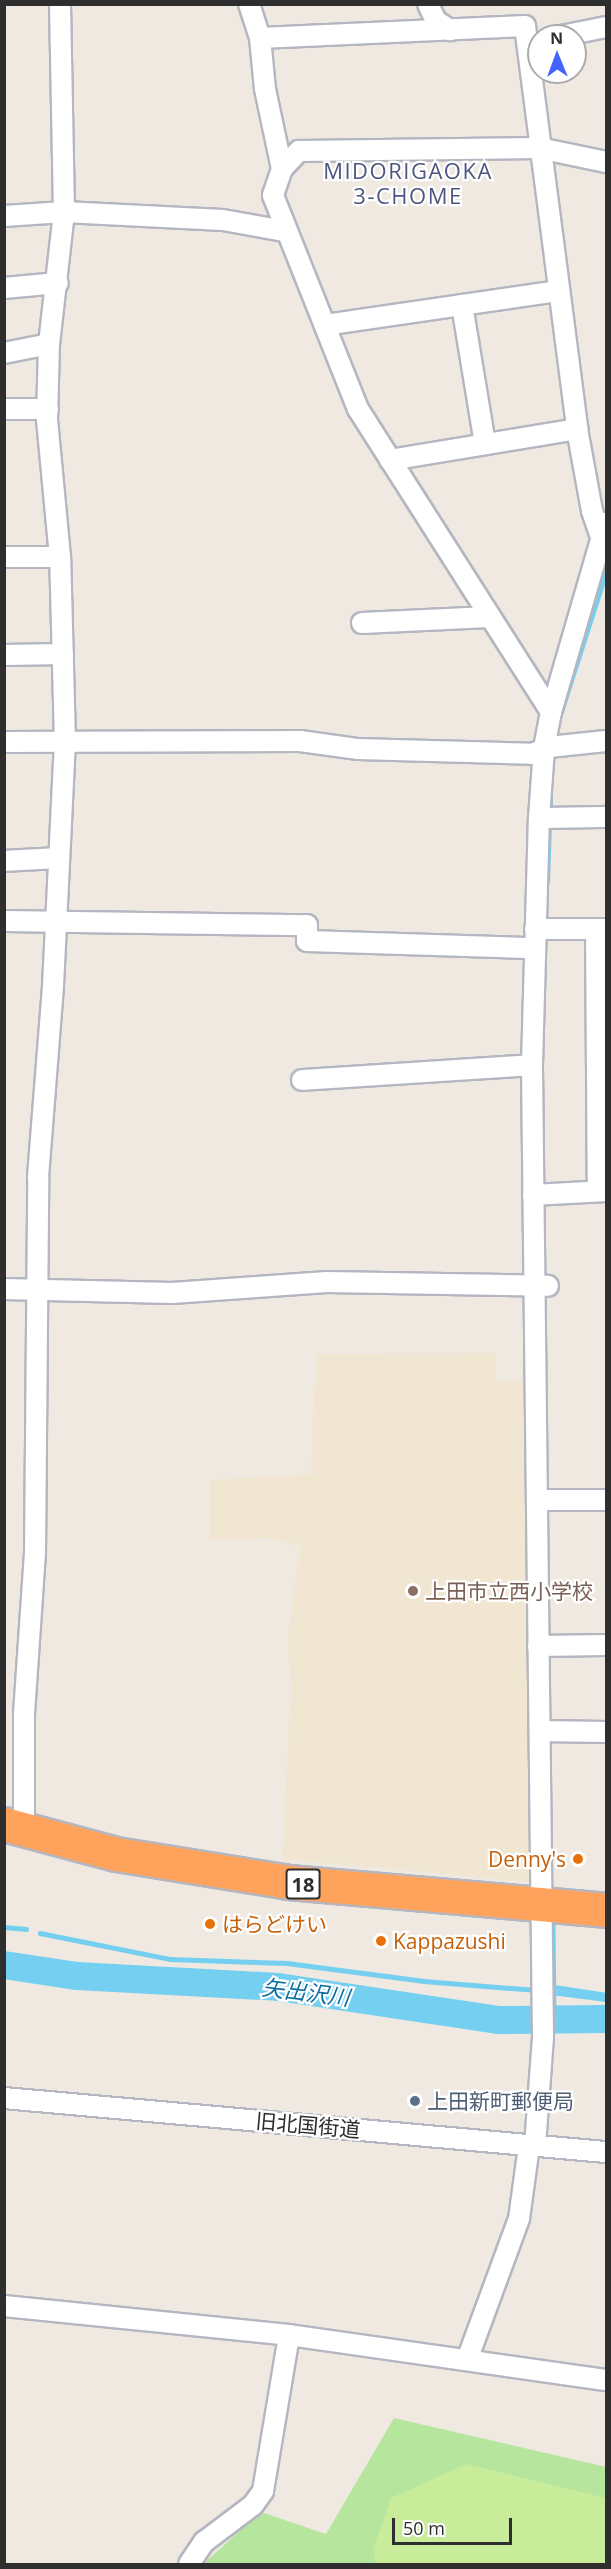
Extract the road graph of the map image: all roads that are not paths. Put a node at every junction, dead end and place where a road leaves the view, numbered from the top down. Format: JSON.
{"nodes":[{"id":1,"x":60,"y":4,"type":"edge"},
{"id":2,"x":249,"y":4,"type":"edge"},
{"id":3,"x":428,"y":4,"type":"edge"},
{"id":4,"x":606,"y":27,"type":"edge"},
{"id":5,"x":450,"y":30,"type":"junction"},
{"id":6,"x":527,"y":30,"type":"edge"},
{"id":7,"x":587,"y":31,"type":"edge"},
{"id":8,"x":260,"y":38,"type":"junction"},
{"id":9,"x":536,"y":84,"type":"edge"},
{"id":10,"x":539,"y":148,"type":"junction"},
{"id":11,"x":606,"y":162,"type":"edge"},
{"id":12,"x":282,"y":169,"type":"junction"},
{"id":13,"x":64,"y":212,"type":"junction"},
{"id":14,"x":4,"y":216,"type":"edge"},
{"id":15,"x":285,"y":231,"type":"junction"},
{"id":16,"x":58,"y":283,"type":"junction"},
{"id":17,"x":4,"y":288,"type":"edge"},
{"id":18,"x":558,"y":291,"type":"junction"},
{"id":19,"x":462,"y":305,"type":"junction"},
{"id":20,"x":325,"y":325,"type":"junction"},
{"id":21,"x":49,"y":344,"type":"junction"},
{"id":22,"x":4,"y":353,"type":"edge"},
{"id":23,"x":4,"y":409,"type":"edge"},
{"id":24,"x":48,"y":409,"type":"junction"},
{"id":25,"x":577,"y":429,"type":"junction"},
{"id":26,"x":485,"y":444,"type":"junction"},
{"id":27,"x":390,"y":460,"type":"junction"},
{"id":28,"x":605,"y":533,"type":"edge"},
{"id":29,"x":4,"y":557,"type":"edge"},
{"id":30,"x":60,"y":557,"type":"junction"},
{"id":31,"x":489,"y":617,"type":"junction"},
{"id":32,"x":362,"y":623,"type":"dead end"},
{"id":33,"x":63,"y":654,"type":"junction"},
{"id":34,"x":4,"y":655,"type":"edge"},
{"id":35,"x":551,"y":712,"type":"junction"},
{"id":36,"x":606,"y":741,"type":"edge"},
{"id":37,"x":4,"y":742,"type":"edge"},
{"id":38,"x":65,"y":742,"type":"junction"},
{"id":39,"x":544,"y":748,"type":"junction"},
{"id":40,"x":606,"y":816,"type":"edge"},
{"id":41,"x":539,"y":818,"type":"junction"},
{"id":42,"x":58,"y":858,"type":"junction"},
{"id":43,"x":4,"y":861,"type":"edge"},
{"id":44,"x":54,"y":920,"type":"junction"},
{"id":45,"x":4,"y":921,"type":"edge"},
{"id":46,"x":601,"y":929,"type":"edge"},
{"id":47,"x":535,"y":939,"type":"junction"},
{"id":48,"x":602,"y":1014,"type":"edge"},
{"id":49,"x":532,"y":1065,"type":"junction"},
{"id":50,"x":302,"y":1080,"type":"dead end"},
{"id":51,"x":602,"y":1191,"type":"edge"},
{"id":52,"x":533,"y":1195,"type":"junction"},
{"id":53,"x":541,"y":1286,"type":"junction"},
{"id":54,"x":4,"y":1289,"type":"edge"},
{"id":55,"x":36,"y":1289,"type":"junction"},
{"id":56,"x":538,"y":1500,"type":"junction"},
{"id":57,"x":606,"y":1500,"type":"edge"},
{"id":58,"x":606,"y":1645,"type":"edge"},
{"id":59,"x":538,"y":1646,"type":"junction"},
{"id":60,"x":540,"y":1731,"type":"junction"},
{"id":61,"x":606,"y":1732,"type":"edge"},
{"id":62,"x":14,"y":1827,"type":"edge"},
{"id":63,"x":543,"y":1905,"type":"junction"},
{"id":64,"x":606,"y":1910,"type":"edge"},
{"id":65,"x":7,"y":2098,"type":"edge"},
{"id":66,"x":532,"y":2146,"type":"junction"},
{"id":67,"x":606,"y":2152,"type":"edge"},
{"id":68,"x":4,"y":2306,"type":"edge"},
{"id":69,"x":289,"y":2335,"type":"junction"},
{"id":70,"x":467,"y":2360,"type":"junction"},
{"id":71,"x":606,"y":2380,"type":"edge"},
{"id":72,"x":189,"y":2565,"type":"edge"}],
"edges":[{"from":1,"to":13,"type":"street"},
{"from":2,"to":8,"type":"street"},
{"from":3,"to":5,"type":"street"},
{"from":4,"to":7,"type":"street"},
{"from":5,"to":6,"type":"street"},
{"from":5,"to":8,"type":"street"},
{"from":8,"to":12,"type":"street"},
{"from":9,"to":10,"type":"street"},
{"from":10,"to":11,"type":"street"},
{"from":10,"to":12,"type":"street"},
{"from":10,"to":18,"type":"street"},
{"from":12,"to":15,"type":"street"},
{"from":13,"to":14,"type":"street"},
{"from":13,"to":15,"type":"street"},
{"from":13,"to":16,"type":"street"},
{"from":15,"to":20,"type":"street"},
{"from":16,"to":17,"type":"street"},
{"from":16,"to":21,"type":"street"},
{"from":18,"to":19,"type":"street"},
{"from":18,"to":25,"type":"street"},
{"from":19,"to":20,"type":"street"},
{"from":19,"to":26,"type":"street"},
{"from":20,"to":27,"type":"street"},
{"from":21,"to":22,"type":"street"},
{"from":21,"to":24,"type":"street"},
{"from":23,"to":24,"type":"street"},
{"from":24,"to":30,"type":"street"},
{"from":25,"to":26,"type":"street"},
{"from":25,"to":28,"type":"street"},
{"from":26,"to":27,"type":"street"},
{"from":27,"to":31,"type":"street"},
{"from":28,"to":35,"type":"street"},
{"from":29,"to":30,"type":"street"},
{"from":30,"to":33,"type":"street"},
{"from":31,"to":32,"type":"street"},
{"from":31,"to":35,"type":"street"},
{"from":33,"to":34,"type":"street"},
{"from":33,"to":38,"type":"street"},
{"from":35,"to":39,"type":"street"},
{"from":36,"to":39,"type":"street"},
{"from":37,"to":38,"type":"street"},
{"from":38,"to":39,"type":"street"},
{"from":38,"to":42,"type":"street"},
{"from":39,"to":41,"type":"street"},
{"from":40,"to":41,"type":"street"},
{"from":41,"to":47,"type":"street"},
{"from":42,"to":43,"type":"street"},
{"from":42,"to":44,"type":"street"},
{"from":44,"to":45,"type":"street"},
{"from":44,"to":47,"type":"street"},
{"from":44,"to":55,"type":"street"},
{"from":46,"to":47,"type":"street"},
{"from":46,"to":48,"type":"street"},
{"from":47,"to":49,"type":"street"},
{"from":48,"to":51,"type":"street"},
{"from":49,"to":50,"type":"street"},
{"from":49,"to":52,"type":"street"},
{"from":51,"to":52,"type":"street"},
{"from":52,"to":53,"type":"street"},
{"from":53,"to":55,"type":"street"},
{"from":53,"to":56,"type":"street"},
{"from":54,"to":55,"type":"street"},
{"from":55,"to":62,"type":"street"},
{"from":56,"to":57,"type":"street"},
{"from":56,"to":59,"type":"street"},
{"from":58,"to":59,"type":"street"},
{"from":59,"to":60,"type":"street"},
{"from":60,"to":61,"type":"street"},
{"from":60,"to":63,"type":"street"},
{"from":62,"to":63,"type":"highway","number":"18"},
{"from":63,"to":64,"type":"highway","number":"18"},
{"from":63,"to":66,"type":"street"},
{"from":65,"to":66,"type":"street","name":"旧北国街道"},
{"from":66,"to":67,"type":"street","name":"旧北国街道"},
{"from":66,"to":70,"type":"street"},
{"from":68,"to":69,"type":"street"},
{"from":69,"to":70,"type":"street"},
{"from":69,"to":72,"type":"street"},
{"from":70,"to":71,"type":"street"}]}
